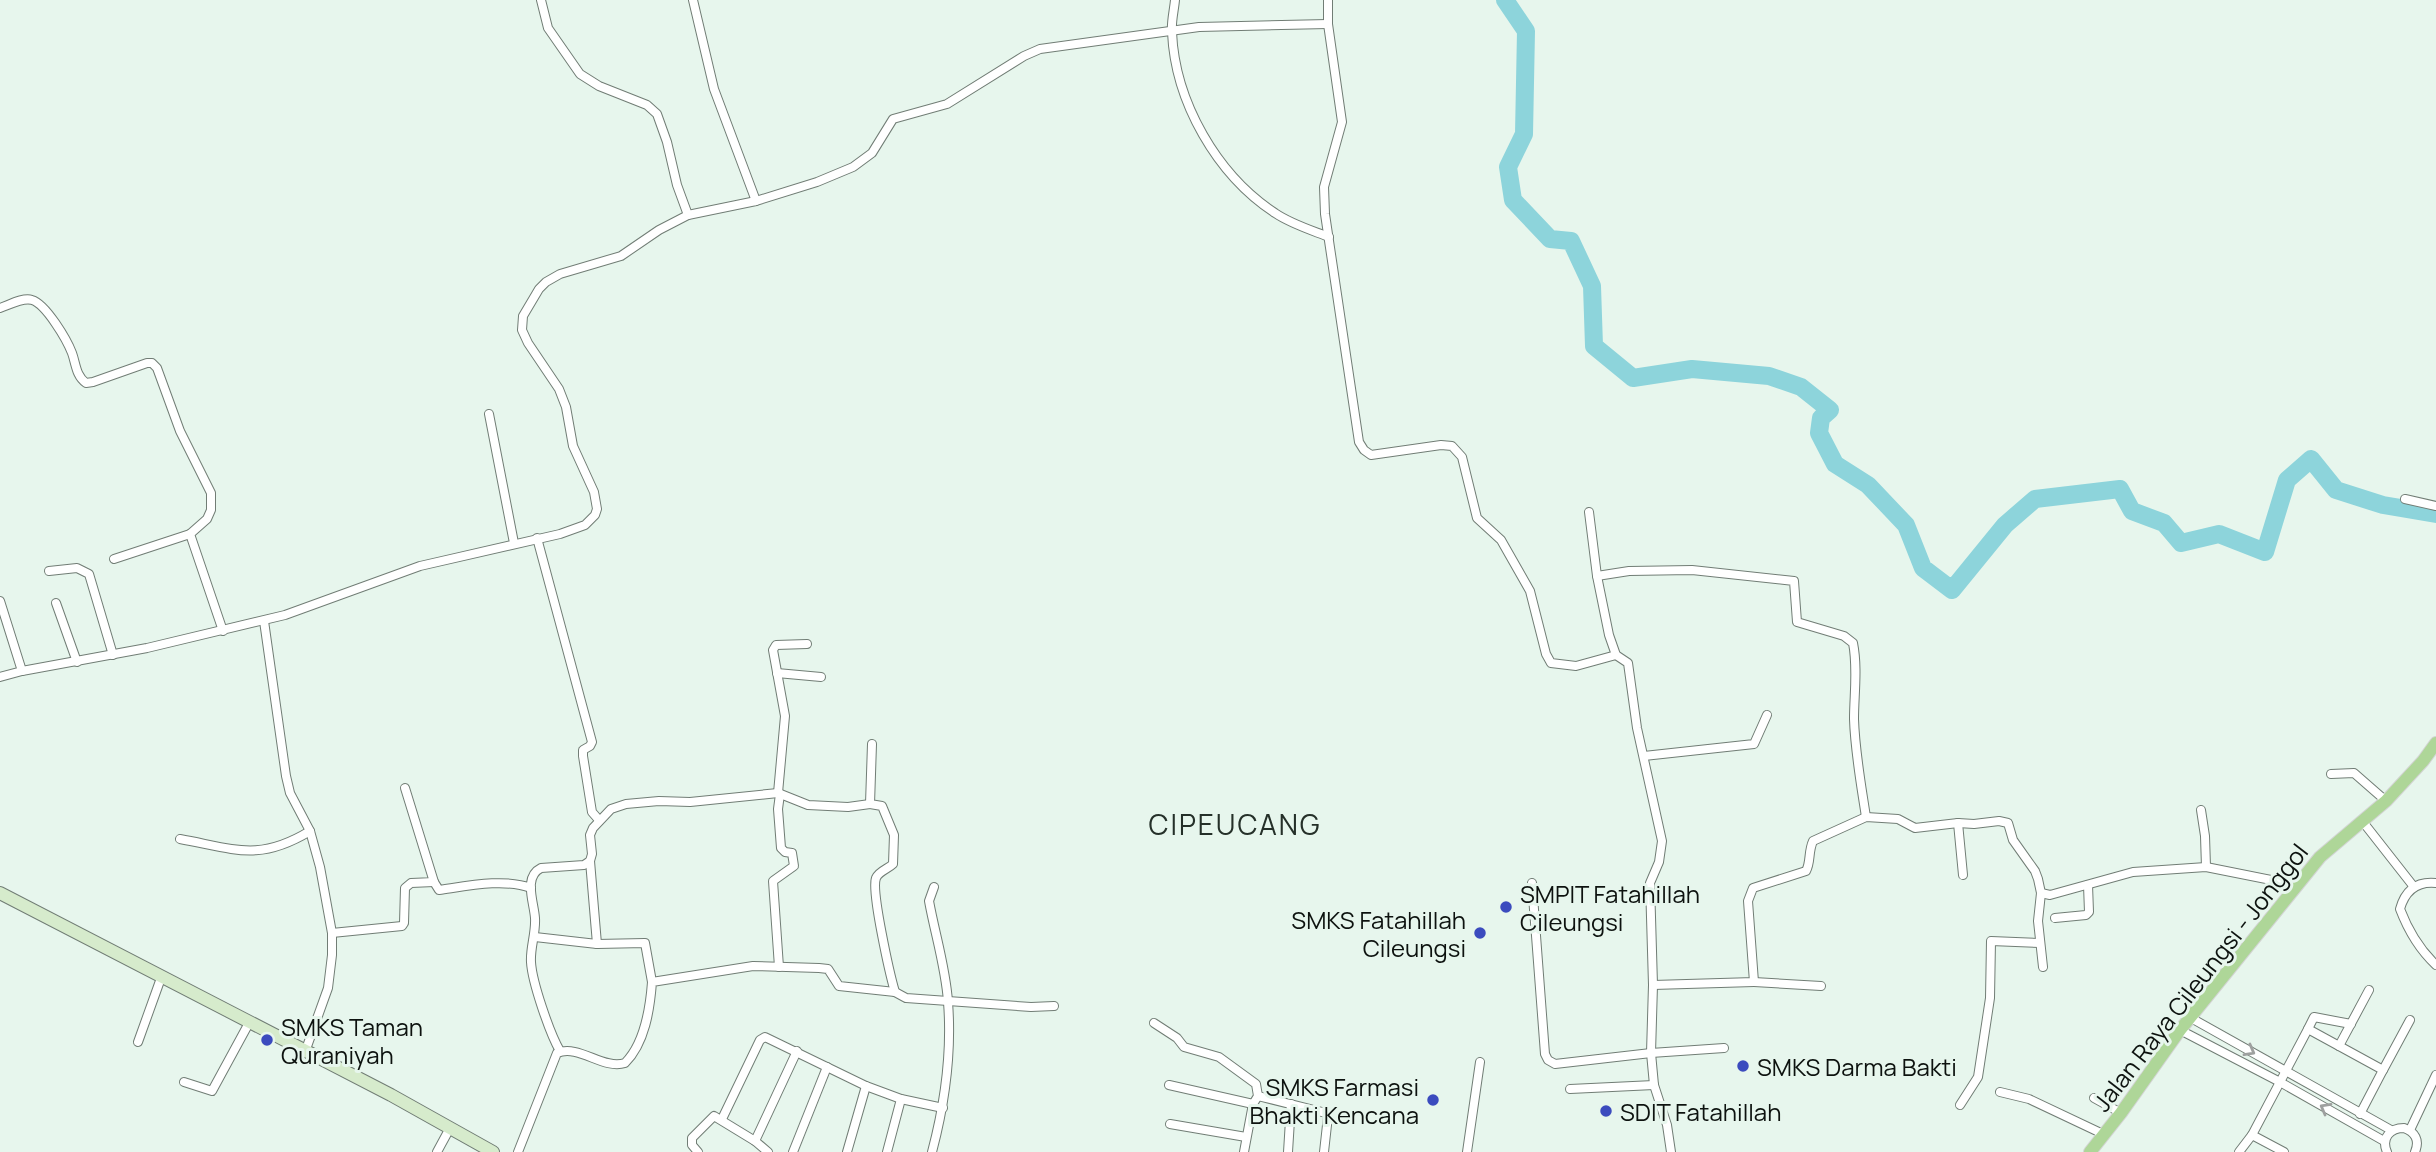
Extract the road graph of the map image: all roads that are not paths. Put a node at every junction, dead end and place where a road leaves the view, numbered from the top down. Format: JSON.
{"nodes":[{"id":1,"x":541,"y":0,"type":"edge"},
{"id":2,"x":693,"y":0,"type":"edge"},
{"id":3,"x":1175,"y":0,"type":"edge"},
{"id":4,"x":1328,"y":0,"type":"edge"},
{"id":5,"x":1328,"y":24,"type":"junction"},
{"id":6,"x":1171,"y":30,"type":"junction"},
{"id":7,"x":756,"y":201,"type":"junction"},
{"id":8,"x":688,"y":215,"type":"junction"},
{"id":9,"x":1329,"y":237,"type":"junction"},
{"id":10,"x":0,"y":308,"type":"edge"},
{"id":11,"x":489,"y":414,"type":"dead end"},
{"id":12,"x":2405,"y":499,"type":"dead end"},
{"id":13,"x":2436,"y":506,"type":"edge"},
{"id":14,"x":1589,"y":512,"type":"dead end"},
{"id":15,"x":190,"y":534,"type":"junction"},
{"id":16,"x":537,"y":538,"type":"junction"},
{"id":17,"x":514,"y":543,"type":"junction"},
{"id":18,"x":114,"y":559,"type":"dead end"},
{"id":19,"x":49,"y":571,"type":"dead end"},
{"id":20,"x":1597,"y":576,"type":"junction"},
{"id":21,"x":0,"y":601,"type":"edge"},
{"id":22,"x":55,"y":603,"type":"dead end"},
{"id":23,"x":264,"y":621,"type":"junction"},
{"id":24,"x":223,"y":631,"type":"junction"},
{"id":25,"x":807,"y":644,"type":"dead end"},
{"id":26,"x":113,"y":654,"type":"junction"},
{"id":27,"x":1616,"y":655,"type":"junction"},
{"id":28,"x":77,"y":662,"type":"junction"},
{"id":29,"x":22,"y":671,"type":"junction"},
{"id":30,"x":777,"y":673,"type":"junction"},
{"id":31,"x":0,"y":677,"type":"edge"},
{"id":32,"x":821,"y":677,"type":"dead end"},
{"id":33,"x":1767,"y":715,"type":"dead end"},
{"id":34,"x":2436,"y":743,"type":"edge"},
{"id":35,"x":872,"y":744,"type":"dead end"},
{"id":36,"x":1644,"y":756,"type":"junction"},
{"id":37,"x":2331,"y":774,"type":"dead end"},
{"id":38,"x":405,"y":788,"type":"dead end"},
{"id":39,"x":779,"y":794,"type":"junction"},
{"id":40,"x":2386,"y":801,"type":"junction"},
{"id":41,"x":870,"y":803,"type":"junction"},
{"id":42,"x":2201,"y":810,"type":"dead end"},
{"id":43,"x":1866,"y":817,"type":"junction"},
{"id":44,"x":600,"y":820,"type":"junction"},
{"id":45,"x":2363,"y":822,"type":"junction"},
{"id":46,"x":1958,"y":823,"type":"junction"},
{"id":47,"x":310,"y":831,"type":"junction"},
{"id":48,"x":180,"y":839,"type":"dead end"},
{"id":49,"x":590,"y":861,"type":"junction"},
{"id":50,"x":2206,"y":867,"type":"junction"},
{"id":51,"x":1962,"y":875,"type":"dead end"},
{"id":52,"x":434,"y":882,"type":"junction"},
{"id":53,"x":1532,"y":883,"type":"dead end"},
{"id":54,"x":2436,"y":883,"type":"edge"},
{"id":55,"x":2088,"y":885,"type":"junction"},
{"id":56,"x":2296,"y":885,"type":"junction"},
{"id":57,"x":934,"y":887,"type":"dead end"},
{"id":58,"x":2414,"y":887,"type":"junction"},
{"id":59,"x":531,"y":888,"type":"junction"},
{"id":60,"x":0,"y":893,"type":"edge"},
{"id":61,"x":2041,"y":893,"type":"junction"},
{"id":62,"x":2055,"y":918,"type":"dead end"},
{"id":63,"x":332,"y":933,"type":"junction"},
{"id":64,"x":535,"y":937,"type":"junction"},
{"id":65,"x":2040,"y":943,"type":"junction"},
{"id":66,"x":597,"y":944,"type":"junction"},
{"id":67,"x":2436,"y":965,"type":"edge"},
{"id":68,"x":779,"y":967,"type":"junction"},
{"id":69,"x":2043,"y":967,"type":"dead end"},
{"id":70,"x":161,"y":978,"type":"junction"},
{"id":71,"x":652,"y":982,"type":"junction"},
{"id":72,"x":1754,"y":982,"type":"junction"},
{"id":73,"x":1653,"y":985,"type":"junction"},
{"id":74,"x":1821,"y":986,"type":"dead end"},
{"id":75,"x":2369,"y":990,"type":"dead end"},
{"id":76,"x":895,"y":992,"type":"junction"},
{"id":77,"x":948,"y":1000,"type":"junction"},
{"id":78,"x":1054,"y":1006,"type":"dead end"},
{"id":79,"x":2191,"y":1018,"type":"junction"},
{"id":80,"x":2410,"y":1020,"type":"dead end"},
{"id":81,"x":249,"y":1023,"type":"junction"},
{"id":82,"x":1154,"y":1023,"type":"dead end"},
{"id":83,"x":2351,"y":1024,"type":"junction"},
{"id":84,"x":2308,"y":1029,"type":"junction"},
{"id":85,"x":2180,"y":1030,"type":"junction"},
{"id":86,"x":138,"y":1042,"type":"dead end"},
{"id":87,"x":2339,"y":1046,"type":"junction"},
{"id":88,"x":1724,"y":1048,"type":"dead end"},
{"id":89,"x":560,"y":1051,"type":"junction"},
{"id":90,"x":796,"y":1051,"type":"junction"},
{"id":91,"x":305,"y":1052,"type":"junction"},
{"id":92,"x":1651,"y":1053,"type":"junction"},
{"id":93,"x":1480,"y":1062,"type":"dead end"},
{"id":94,"x":827,"y":1067,"type":"junction"},
{"id":95,"x":2383,"y":1070,"type":"junction"},
{"id":96,"x":2286,"y":1071,"type":"junction"},
{"id":97,"x":2436,"y":1075,"type":"edge"},
{"id":98,"x":184,"y":1082,"type":"dead end"},
{"id":99,"x":2280,"y":1082,"type":"junction"},
{"id":100,"x":1654,"y":1084,"type":"junction"},
{"id":101,"x":1170,"y":1085,"type":"dead end"},
{"id":102,"x":866,"y":1086,"type":"junction"},
{"id":103,"x":1570,"y":1089,"type":"dead end"},
{"id":104,"x":2000,"y":1092,"type":"dead end"},
{"id":105,"x":2094,"y":1098,"type":"dead end"},
{"id":106,"x":901,"y":1099,"type":"junction"},
{"id":107,"x":1255,"y":1100,"type":"junction"},
{"id":108,"x":1291,"y":1104,"type":"junction"},
{"id":109,"x":1960,"y":1105,"type":"dead end"},
{"id":110,"x":943,"y":1108,"type":"junction"},
{"id":111,"x":2121,"y":1113,"type":"junction"},
{"id":112,"x":2360,"y":1114,"type":"junction"},
{"id":113,"x":722,"y":1119,"type":"junction"},
{"id":114,"x":1170,"y":1124,"type":"dead end"},
{"id":115,"x":450,"y":1128,"type":"junction"},
{"id":116,"x":2391,"y":1130,"type":"junction"},
{"id":117,"x":2410,"y":1130,"type":"junction"},
{"id":118,"x":2103,"y":1134,"type":"junction"},
{"id":119,"x":2252,"y":1135,"type":"junction"},
{"id":120,"x":1245,"y":1137,"type":"junction"},
{"id":121,"x":755,"y":1141,"type":"junction"},
{"id":122,"x":2384,"y":1141,"type":"junction"},
{"id":123,"x":437,"y":1152,"type":"edge"},
{"id":124,"x":493,"y":1152,"type":"edge"},
{"id":125,"x":518,"y":1152,"type":"edge"},
{"id":126,"x":698,"y":1152,"type":"edge"},
{"id":127,"x":768,"y":1152,"type":"edge"},
{"id":128,"x":793,"y":1152,"type":"edge"},
{"id":129,"x":847,"y":1152,"type":"edge"},
{"id":130,"x":887,"y":1152,"type":"edge"},
{"id":131,"x":932,"y":1152,"type":"edge"},
{"id":132,"x":1244,"y":1152,"type":"edge"},
{"id":133,"x":1288,"y":1152,"type":"edge"},
{"id":134,"x":1324,"y":1152,"type":"edge"},
{"id":135,"x":1467,"y":1152,"type":"edge"},
{"id":136,"x":1671,"y":1152,"type":"edge"},
{"id":137,"x":2090,"y":1152,"type":"edge"},
{"id":138,"x":2239,"y":1152,"type":"edge"},
{"id":139,"x":2284,"y":1152,"type":"edge"},
{"id":140,"x":2386,"y":1152,"type":"edge"},
{"id":141,"x":2415,"y":1152,"type":"edge"}],
"edges":[{"from":1,"to":8,"type":"street"},
{"from":2,"to":7,"type":"street"},
{"from":3,"to":6,"type":"street"},
{"from":4,"to":5,"type":"street"},
{"from":5,"to":6,"type":"street"},
{"from":5,"to":9,"type":"street"},
{"from":6,"to":7,"type":"street"},
{"from":6,"to":9,"type":"street"},
{"from":7,"to":8,"type":"street"},
{"from":8,"to":16,"type":"street"},
{"from":9,"to":27,"type":"street"},
{"from":10,"to":15,"type":"street"},
{"from":11,"to":17,"type":"street"},
{"from":12,"to":13,"type":"street"},
{"from":14,"to":20,"type":"street"},
{"from":15,"to":18,"type":"street"},
{"from":15,"to":24,"type":"street"},
{"from":16,"to":17,"type":"street"},
{"from":16,"to":44,"type":"street"},
{"from":17,"to":23,"type":"street"},
{"from":19,"to":26,"type":"street"},
{"from":20,"to":27,"type":"street"},
{"from":20,"to":43,"type":"street"},
{"from":21,"to":29,"type":"street"},
{"from":22,"to":28,"type":"street"},
{"from":23,"to":24,"type":"street"},
{"from":23,"to":47,"type":"street"},
{"from":24,"to":26,"type":"street"},
{"from":25,"to":30,"type":"street"},
{"from":26,"to":28,"type":"street"},
{"from":27,"to":36,"type":"street"},
{"from":28,"to":29,"type":"street"},
{"from":29,"to":31,"type":"street"},
{"from":30,"to":32,"type":"street"},
{"from":30,"to":39,"type":"street"},
{"from":33,"to":36,"type":"street"},
{"from":34,"to":40,"type":"main road","name":"Jalan Raya Cileungsi - Jonggol"},
{"from":35,"to":41,"type":"street"},
{"from":36,"to":73,"type":"street"},
{"from":37,"to":40,"type":"street"},
{"from":38,"to":52,"type":"street"},
{"from":39,"to":41,"type":"street"},
{"from":39,"to":44,"type":"street"},
{"from":39,"to":68,"type":"street"},
{"from":40,"to":45,"type":"main road","name":"Jalan Raya Cileungsi - Jonggol"},
{"from":41,"to":76,"type":"street"},
{"from":42,"to":50,"type":"street"},
{"from":43,"to":46,"type":"street"},
{"from":43,"to":72,"type":"street"},
{"from":44,"to":49,"type":"street"},
{"from":45,"to":56,"type":"main road","name":"Jalan Raya Cileungsi - Jonggol"},
{"from":45,"to":58,"type":"street"},
{"from":46,"to":51,"type":"street"},
{"from":46,"to":61,"type":"street"},
{"from":47,"to":48,"type":"street"},
{"from":47,"to":63,"type":"street"},
{"from":49,"to":59,"type":"street"},
{"from":49,"to":66,"type":"street"},
{"from":50,"to":55,"type":"street"},
{"from":50,"to":56,"type":"street"},
{"from":52,"to":59,"type":"street"},
{"from":52,"to":63,"type":"street"},
{"from":53,"to":92,"type":"street"},
{"from":54,"to":58,"type":"street"},
{"from":55,"to":61,"type":"street"},
{"from":55,"to":62,"type":"street"},
{"from":56,"to":79,"type":"main road","name":"Jalan Raya Cileungsi - Jonggol"},
{"from":57,"to":77,"type":"street"},
{"from":58,"to":67,"type":"street"},
{"from":59,"to":64,"type":"street"},
{"from":60,"to":70,"type":"street"},
{"from":61,"to":65,"type":"street"},
{"from":63,"to":91,"type":"street"},
{"from":64,"to":66,"type":"street"},
{"from":64,"to":89,"type":"street"},
{"from":65,"to":69,"type":"street"},
{"from":65,"to":109,"type":"street"},
{"from":66,"to":71,"type":"street"},
{"from":68,"to":71,"type":"street"},
{"from":68,"to":76,"type":"street"},
{"from":70,"to":81,"type":"street"},
{"from":70,"to":86,"type":"street"},
{"from":71,"to":89,"type":"street"},
{"from":72,"to":73,"type":"street"},
{"from":72,"to":74,"type":"street"},
{"from":73,"to":92,"type":"street"},
{"from":75,"to":83,"type":"street"},
{"from":76,"to":77,"type":"street"},
{"from":77,"to":78,"type":"street"},
{"from":77,"to":110,"type":"street"},
{"from":79,"to":85,"type":"main road","name":"Jalan Raya Cileungsi - Jonggol"},
{"from":79,"to":96,"type":"street","one_way":true},
{"from":80,"to":95,"type":"street"},
{"from":81,"to":91,"type":"street"},
{"from":81,"to":98,"type":"street"},
{"from":82,"to":107,"type":"street"},
{"from":83,"to":84,"type":"street"},
{"from":83,"to":87,"type":"street"},
{"from":84,"to":87,"type":"street"},
{"from":84,"to":96,"type":"street"},
{"from":85,"to":99,"type":"street"},
{"from":85,"to":111,"type":"main road","name":"Jalan Raya Cileungsi - Jonggol"},
{"from":87,"to":95,"type":"street"},
{"from":88,"to":92,"type":"street"},
{"from":89,"to":125,"type":"street"},
{"from":90,"to":94,"type":"street"},
{"from":90,"to":113,"type":"street"},
{"from":90,"to":121,"type":"street"},
{"from":91,"to":115,"type":"street"},
{"from":92,"to":100,"type":"street"},
{"from":93,"to":135,"type":"street"},
{"from":94,"to":102,"type":"street"},
{"from":94,"to":128,"type":"street"},
{"from":95,"to":112,"type":"street"},
{"from":96,"to":99,"type":"street"},
{"from":96,"to":112,"type":"street"},
{"from":97,"to":117,"type":"street"},
{"from":99,"to":119,"type":"street"},
{"from":122,"to":99,"type":"street","one_way":true},
{"from":100,"to":103,"type":"street"},
{"from":100,"to":136,"type":"street"},
{"from":101,"to":107,"type":"street"},
{"from":102,"to":106,"type":"street"},
{"from":102,"to":129,"type":"street"},
{"from":104,"to":118,"type":"street"},
{"from":105,"to":111,"type":"street"},
{"from":106,"to":110,"type":"street"},
{"from":106,"to":130,"type":"street"},
{"from":107,"to":108,"type":"street"},
{"from":107,"to":120,"type":"street"},
{"from":108,"to":133,"type":"street"},
{"from":108,"to":134,"type":"street"},
{"from":110,"to":131,"type":"street"},
{"from":111,"to":118,"type":"main road","name":"Jalan Raya Cileungsi - Jonggol"},
{"from":112,"to":116,"type":"street"},
{"from":113,"to":121,"type":"street"},
{"from":113,"to":126,"type":"street"},
{"from":114,"to":120,"type":"street"},
{"from":115,"to":123,"type":"street"},
{"from":115,"to":124,"type":"street"},
{"from":116,"to":117,"type":"street"},
{"from":116,"to":122,"type":"street"},
{"from":117,"to":141,"type":"street"},
{"from":118,"to":137,"type":"main road","name":"Jalan Raya Cileungsi - Jonggol"},
{"from":119,"to":138,"type":"street"},
{"from":119,"to":139,"type":"street"},
{"from":120,"to":132,"type":"street"},
{"from":121,"to":127,"type":"street"},
{"from":122,"to":140,"type":"street"}]}
